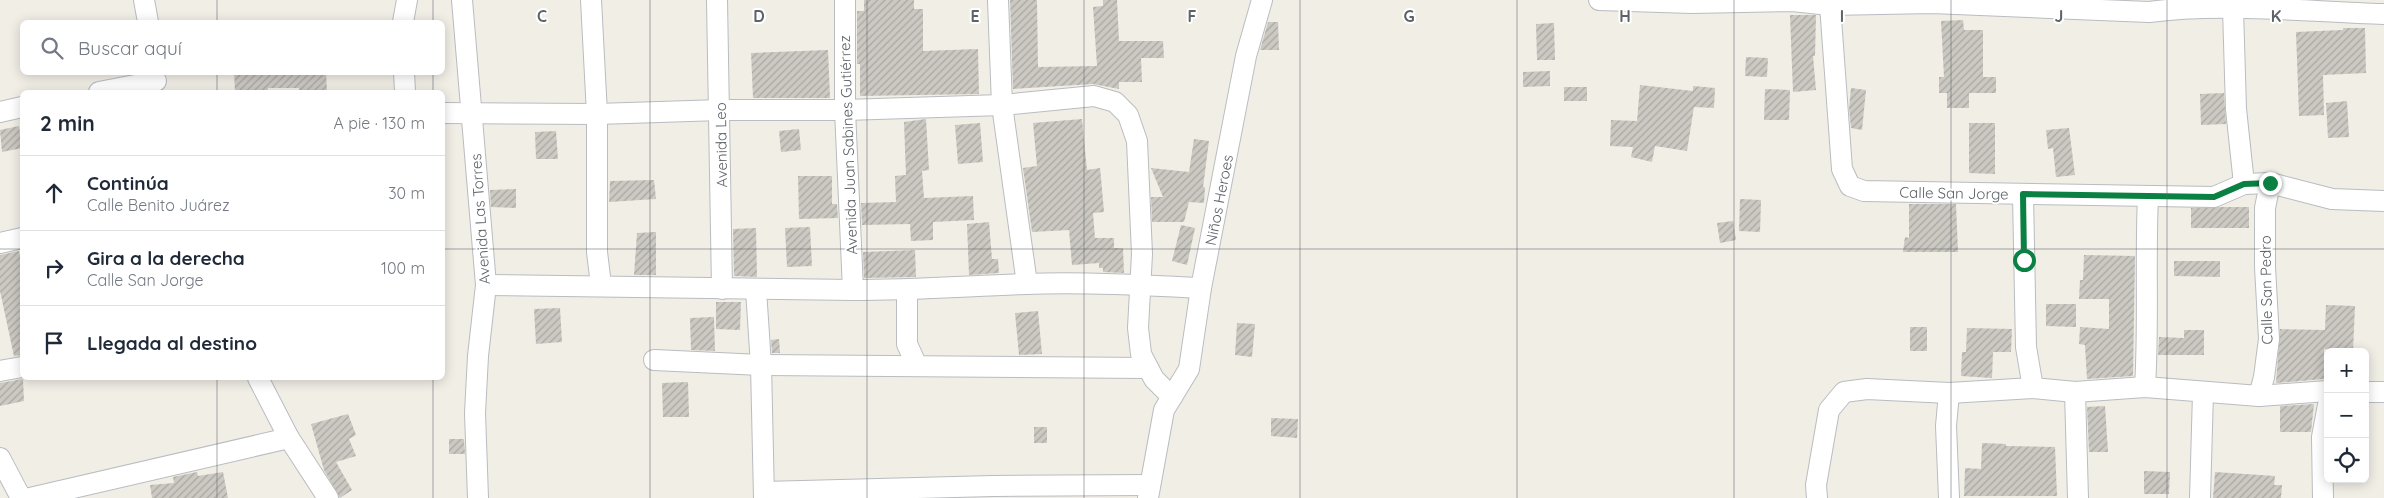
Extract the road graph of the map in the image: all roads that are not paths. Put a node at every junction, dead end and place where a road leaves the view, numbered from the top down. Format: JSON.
{"nodes":[{"id":1,"x":144,"y":0,"type":"edge"},
{"id":2,"x":407,"y":0,"type":"edge"},
{"id":3,"x":462,"y":0,"type":"edge"},
{"id":4,"x":591,"y":0,"type":"edge"},
{"id":5,"x":718,"y":0,"type":"edge"},
{"id":6,"x":845,"y":0,"type":"edge"},
{"id":7,"x":998,"y":0,"type":"edge"},
{"id":8,"x":1262,"y":0,"type":"edge"},
{"id":9,"x":1599,"y":0,"type":"edge"},
{"id":10,"x":1668,"y":1,"type":"edge"},
{"id":11,"x":1792,"y":1,"type":"edge"},
{"id":12,"x":1931,"y":1,"type":"edge"},
{"id":13,"x":2044,"y":4,"type":"edge"},
{"id":14,"x":2170,"y":4,"type":"edge"},
{"id":15,"x":1830,"y":5,"type":"junction"},
{"id":16,"x":2303,"y":6,"type":"edge"},
{"id":17,"x":2233,"y":9,"type":"junction"},
{"id":18,"x":2384,"y":14,"type":"edge"},
{"id":19,"x":148,"y":20,"type":"edge"},
{"id":20,"x":403,"y":20,"type":"edge"},
{"id":21,"x":404,"y":75,"type":"edge"},
{"id":22,"x":157,"y":82,"type":"edge"},
{"id":23,"x":110,"y":90,"type":"edge"},
{"id":24,"x":405,"y":90,"type":"edge"},
{"id":25,"x":1002,"y":105,"type":"junction"},
{"id":26,"x":20,"y":107,"type":"edge"},
{"id":27,"x":721,"y":110,"type":"junction"},
{"id":28,"x":845,"y":110,"type":"junction"},
{"id":29,"x":0,"y":112,"type":"edge"},
{"id":30,"x":445,"y":114,"type":"edge"},
{"id":31,"x":472,"y":114,"type":"junction"},
{"id":32,"x":597,"y":114,"type":"junction"},
{"id":33,"x":2270,"y":183,"type":"junction"},
{"id":34,"x":2244,"y":184,"type":"junction"},
{"id":35,"x":2023,"y":194,"type":"junction"},
{"id":36,"x":2148,"y":197,"type":"junction"},
{"id":37,"x":2384,"y":201,"type":"edge"},
{"id":38,"x":20,"y":238,"type":"edge"},
{"id":39,"x":0,"y":243,"type":"edge"},
{"id":40,"x":1027,"y":284,"type":"junction"},
{"id":41,"x":486,"y":285,"type":"junction"},
{"id":42,"x":1140,"y":285,"type":"junction"},
{"id":43,"x":601,"y":286,"type":"junction"},
{"id":44,"x":1202,"y":288,"type":"junction"},
{"id":45,"x":722,"y":289,"type":"junction"},
{"id":46,"x":756,"y":290,"type":"junction"},
{"id":47,"x":853,"y":290,"type":"junction"},
{"id":48,"x":908,"y":290,"type":"junction"},
{"id":49,"x":654,"y":360,"type":"dead end"},
{"id":50,"x":761,"y":365,"type":"junction"},
{"id":51,"x":917,"y":366,"type":"junction"},
{"id":52,"x":20,"y":367,"type":"edge"},
{"id":53,"x":1148,"y":368,"type":"junction"},
{"id":54,"x":0,"y":372,"type":"edge"},
{"id":55,"x":259,"y":380,"type":"edge"},
{"id":56,"x":2146,"y":387,"type":"junction"},
{"id":57,"x":2033,"y":388,"type":"junction"},
{"id":58,"x":2324,"y":391,"type":"edge"},
{"id":59,"x":2075,"y":392,"type":"junction"},
{"id":60,"x":2369,"y":392,"type":"edge"},
{"id":61,"x":2384,"y":392,"type":"edge"},
{"id":62,"x":1948,"y":393,"type":"junction"},
{"id":63,"x":2203,"y":393,"type":"junction"},
{"id":64,"x":2259,"y":396,"type":"junction"},
{"id":65,"x":1172,"y":397,"type":"junction"},
{"id":66,"x":2324,"y":426,"type":"edge"},
{"id":67,"x":290,"y":438,"type":"junction"},
{"id":68,"x":0,"y":458,"type":"edge"},
{"id":69,"x":1149,"y":492,"type":"edge"},
{"id":70,"x":764,"y":495,"type":"edge"},
{"id":71,"x":21,"y":498,"type":"edge"},
{"id":72,"x":30,"y":498,"type":"edge"},
{"id":73,"x":328,"y":498,"type":"edge"},
{"id":74,"x":478,"y":498,"type":"edge"},
{"id":75,"x":1818,"y":498,"type":"edge"},
{"id":76,"x":1949,"y":498,"type":"edge"},
{"id":77,"x":2078,"y":498,"type":"edge"},
{"id":78,"x":2200,"y":498,"type":"edge"},
{"id":79,"x":2323,"y":498,"type":"edge"}],
"edges":[{"from":1,"to":19,"type":"street"},
{"from":2,"to":20,"type":"street"},
{"from":3,"to":31,"type":"street","name":"Avenida Las Torres"},
{"from":4,"to":32,"type":"street"},
{"from":5,"to":27,"type":"street","name":"Avenida Leo"},
{"from":6,"to":28,"type":"street","name":"Avenida Juan Sabines Gutiérrez"},
{"from":7,"to":25,"type":"street"},
{"from":8,"to":44,"type":"street","name":"Niños Heroes"},
{"from":9,"to":10,"type":"street"},
{"from":10,"to":11,"type":"street"},
{"from":11,"to":15,"type":"street"},
{"from":12,"to":13,"type":"street"},
{"from":12,"to":15,"type":"street"},
{"from":13,"to":14,"type":"street"},
{"from":14,"to":17,"type":"street"},
{"from":15,"to":35,"type":"street","name":"Calle San Jorge"},
{"from":16,"to":17,"type":"street"},
{"from":16,"to":18,"type":"street"},
{"from":17,"to":34,"type":"street"},
{"from":21,"to":24,"type":"street"},
{"from":22,"to":23,"type":"street"},
{"from":25,"to":28,"type":"street"},
{"from":25,"to":40,"type":"street"},
{"from":25,"to":42,"type":"street"},
{"from":26,"to":29,"type":"street"},
{"from":27,"to":28,"type":"street"},
{"from":27,"to":32,"type":"street"},
{"from":27,"to":45,"type":"street","name":"Avenida Leo"},
{"from":28,"to":47,"type":"street","name":"Avenida Juan Sabines Gutiérrez"},
{"from":30,"to":31,"type":"street"},
{"from":31,"to":32,"type":"street"},
{"from":31,"to":41,"type":"street","name":"Avenida Las Torres"},
{"from":32,"to":43,"type":"street"},
{"from":33,"to":34,"type":"street","name":"Calle San Jorge"},
{"from":33,"to":37,"type":"street","name":"Calle San Jorge"},
{"from":33,"to":64,"type":"street","name":"Calle San Pedro"},
{"from":34,"to":36,"type":"street","name":"Calle San Jorge"},
{"from":35,"to":36,"type":"street","name":"Calle San Jorge"},
{"from":35,"to":57,"type":"street"},
{"from":36,"to":56,"type":"street"},
{"from":38,"to":39,"type":"street"},
{"from":40,"to":42,"type":"street"},
{"from":40,"to":48,"type":"street"},
{"from":41,"to":43,"type":"street"},
{"from":41,"to":74,"type":"street","name":"Avenida Las Torres"},
{"from":42,"to":44,"type":"street"},
{"from":42,"to":53,"type":"street"},
{"from":43,"to":45,"type":"street"},
{"from":44,"to":65,"type":"street","name":"Niños Heroes"},
{"from":45,"to":46,"type":"street"},
{"from":46,"to":47,"type":"street"},
{"from":46,"to":50,"type":"street"},
{"from":47,"to":48,"type":"street"},
{"from":48,"to":51,"type":"street"},
{"from":49,"to":50,"type":"street"},
{"from":50,"to":51,"type":"street"},
{"from":50,"to":70,"type":"street"},
{"from":51,"to":53,"type":"street"},
{"from":52,"to":54,"type":"street"},
{"from":53,"to":65,"type":"street"},
{"from":55,"to":67,"type":"street"},
{"from":56,"to":59,"type":"street"},
{"from":56,"to":63,"type":"street"},
{"from":57,"to":59,"type":"street"},
{"from":57,"to":62,"type":"street"},
{"from":58,"to":64,"type":"street"},
{"from":59,"to":77,"type":"street"},
{"from":60,"to":61,"type":"street"},
{"from":62,"to":75,"type":"street"},
{"from":62,"to":76,"type":"street"},
{"from":63,"to":64,"type":"street"},
{"from":63,"to":78,"type":"street"},
{"from":65,"to":69,"type":"street","name":"Niños Heroes"},
{"from":66,"to":79,"type":"street"},
{"from":67,"to":72,"type":"street"},
{"from":67,"to":73,"type":"street"},
{"from":68,"to":71,"type":"street"},
{"from":69,"to":70,"type":"street"}]}
